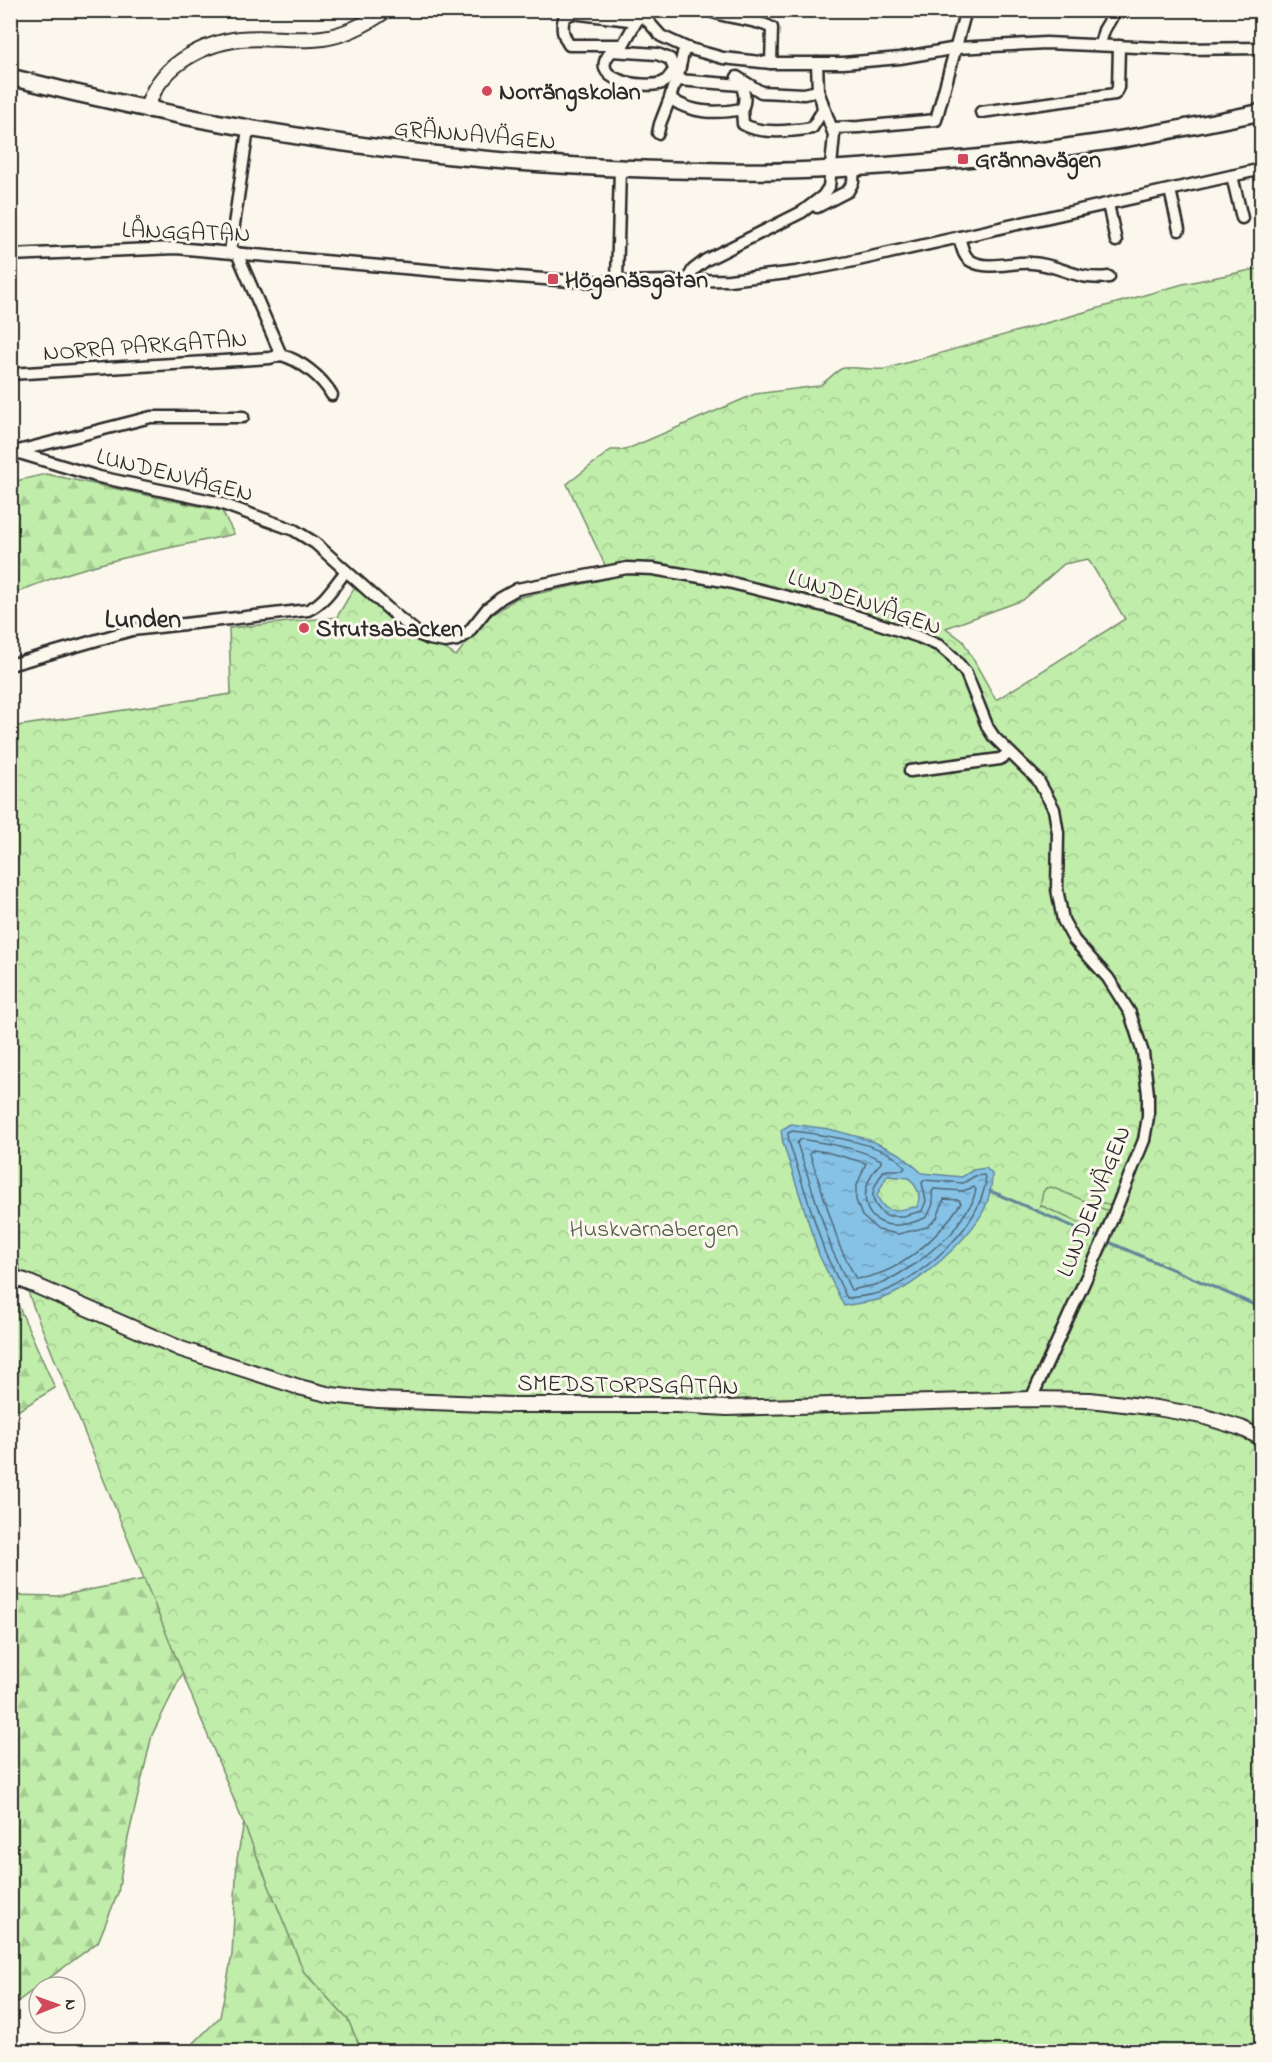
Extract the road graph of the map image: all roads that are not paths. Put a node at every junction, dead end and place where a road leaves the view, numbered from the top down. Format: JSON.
{"nodes":[{"id":1,"x":386,"y":10,"type":"edge"},
{"id":2,"x":708,"y":10,"type":"edge"},
{"id":3,"x":966,"y":10,"type":"edge"},
{"id":4,"x":1116,"y":10,"type":"edge"},
{"id":5,"x":638,"y":15,"type":"edge"},
{"id":6,"x":1100,"y":44,"type":"junction"},
{"id":7,"x":1119,"y":45,"type":"junction"},
{"id":8,"x":687,"y":48,"type":"junction"},
{"id":9,"x":957,"y":48,"type":"junction"},
{"id":10,"x":1262,"y":48,"type":"edge"},
{"id":11,"x":731,"y":58,"type":"junction"},
{"id":12,"x":771,"y":63,"type":"junction"},
{"id":13,"x":817,"y":63,"type":"junction"},
{"id":14,"x":677,"y":74,"type":"junction"},
{"id":15,"x":10,"y":77,"type":"edge"},
{"id":16,"x":739,"y":81,"type":"junction"},
{"id":17,"x":818,"y":91,"type":"junction"},
{"id":18,"x":670,"y":98,"type":"junction"},
{"id":19,"x":822,"y":102,"type":"junction"},
{"id":20,"x":742,"y":109,"type":"junction"},
{"id":21,"x":147,"y":110,"type":"junction"},
{"id":22,"x":981,"y":112,"type":"dead end"},
{"id":23,"x":1262,"y":112,"type":"edge"},
{"id":24,"x":832,"y":128,"type":"junction"},
{"id":25,"x":248,"y":129,"type":"junction"},
{"id":26,"x":658,"y":133,"type":"dead end"},
{"id":27,"x":620,"y":168,"type":"junction"},
{"id":28,"x":854,"y":168,"type":"junction"},
{"id":29,"x":1262,"y":169,"type":"edge"},
{"id":30,"x":831,"y":170,"type":"junction"},
{"id":31,"x":1232,"y":176,"type":"junction"},
{"id":32,"x":1170,"y":190,"type":"junction"},
{"id":33,"x":1108,"y":204,"type":"junction"},
{"id":34,"x":802,"y":212,"type":"junction"},
{"id":35,"x":1242,"y":218,"type":"dead end"},
{"id":36,"x":1179,"y":230,"type":"dead end"},
{"id":37,"x":959,"y":237,"type":"junction"},
{"id":38,"x":1116,"y":241,"type":"dead end"},
{"id":39,"x":234,"y":252,"type":"junction"},
{"id":40,"x":10,"y":255,"type":"edge"},
{"id":41,"x":1109,"y":277,"type":"dead end"},
{"id":42,"x":687,"y":280,"type":"junction"},
{"id":43,"x":617,"y":282,"type":"junction"},
{"id":44,"x":281,"y":355,"type":"junction"},
{"id":45,"x":10,"y":374,"type":"edge"},
{"id":46,"x":332,"y":395,"type":"dead end"},
{"id":47,"x":243,"y":417,"type":"dead end"},
{"id":48,"x":12,"y":454,"type":"edge"},
{"id":49,"x":345,"y":571,"type":"junction"},
{"id":50,"x":10,"y":665,"type":"edge"},
{"id":51,"x":1010,"y":753,"type":"junction"},
{"id":52,"x":909,"y":771,"type":"dead end"},
{"id":53,"x":10,"y":1277,"type":"edge"},
{"id":54,"x":1031,"y":1399,"type":"junction"},
{"id":55,"x":1262,"y":1438,"type":"edge"}],
"edges":[{"from":1,"to":21,"type":"street"},
{"from":2,"to":12,"type":"street"},
{"from":3,"to":9,"type":"street"},
{"from":4,"to":6,"type":"street"},
{"from":5,"to":5,"type":"street"},
{"from":5,"to":8,"type":"street"},
{"from":6,"to":7,"type":"street"},
{"from":6,"to":9,"type":"street"},
{"from":7,"to":10,"type":"street"},
{"from":7,"to":22,"type":"street"},
{"from":8,"to":11,"type":"street"},
{"from":8,"to":14,"type":"street"},
{"from":9,"to":13,"type":"street"},
{"from":9,"to":24,"type":"street"},
{"from":11,"to":12,"type":"street"},
{"from":11,"to":16,"type":"street"},
{"from":12,"to":13,"type":"street"},
{"from":13,"to":17,"type":"street"},
{"from":14,"to":14,"type":"street"},
{"from":14,"to":16,"type":"street"},
{"from":14,"to":18,"type":"street"},
{"from":15,"to":21,"type":"main road","name":"GRÄNNAVÄGEN"},
{"from":16,"to":17,"type":"street"},
{"from":16,"to":20,"type":"street"},
{"from":17,"to":19,"type":"street"},
{"from":18,"to":20,"type":"street"},
{"from":18,"to":26,"type":"street"},
{"from":19,"to":20,"type":"street"},
{"from":19,"to":24,"type":"street"},
{"from":21,"to":25,"type":"main road","name":"GRÄNNAVÄGEN"},
{"from":23,"to":28,"type":"main road","name":"GRÄNNAVÄGEN"},
{"from":24,"to":30,"type":"street"},
{"from":25,"to":27,"type":"main road","name":"GRÄNNAVÄGEN"},
{"from":25,"to":39,"type":"street"},
{"from":27,"to":30,"type":"main road","name":"GRÄNNAVÄGEN"},
{"from":27,"to":43,"type":"street"},
{"from":28,"to":30,"type":"main road","name":"GRÄNNAVÄGEN"},
{"from":28,"to":34,"type":"street"},
{"from":29,"to":31,"type":"street","name":"LÅNGGATAN"},
{"from":30,"to":34,"type":"street"},
{"from":31,"to":32,"type":"street","name":"LÅNGGATAN"},
{"from":31,"to":35,"type":"street"},
{"from":32,"to":33,"type":"street","name":"LÅNGGATAN"},
{"from":32,"to":36,"type":"street"},
{"from":33,"to":37,"type":"street","name":"LÅNGGATAN"},
{"from":33,"to":38,"type":"street"},
{"from":34,"to":42,"type":"street"},
{"from":37,"to":41,"type":"street"},
{"from":37,"to":42,"type":"street","name":"LÅNGGATAN"},
{"from":39,"to":40,"type":"street","name":"LÅNGGATAN"},
{"from":39,"to":43,"type":"street","name":"LÅNGGATAN"},
{"from":39,"to":44,"type":"street"},
{"from":42,"to":43,"type":"street","name":"LÅNGGATAN"},
{"from":44,"to":45,"type":"street","name":"NORRA PARKGATAN"},
{"from":44,"to":46,"type":"street"},
{"from":47,"to":48,"type":"street"},
{"from":48,"to":49,"type":"street","name":"LUNDENVÄGEN"},
{"from":49,"to":50,"type":"street"},
{"from":49,"to":51,"type":"street","name":"LUNDENVÄGEN"},
{"from":51,"to":52,"type":"street"},
{"from":51,"to":54,"type":"street","name":"LUNDENVÄGEN"},
{"from":53,"to":54,"type":"street","name":"SMEDSTORPSGATAN"},
{"from":54,"to":55,"type":"street","name":"SMEDSTORPSGATAN"}]}
